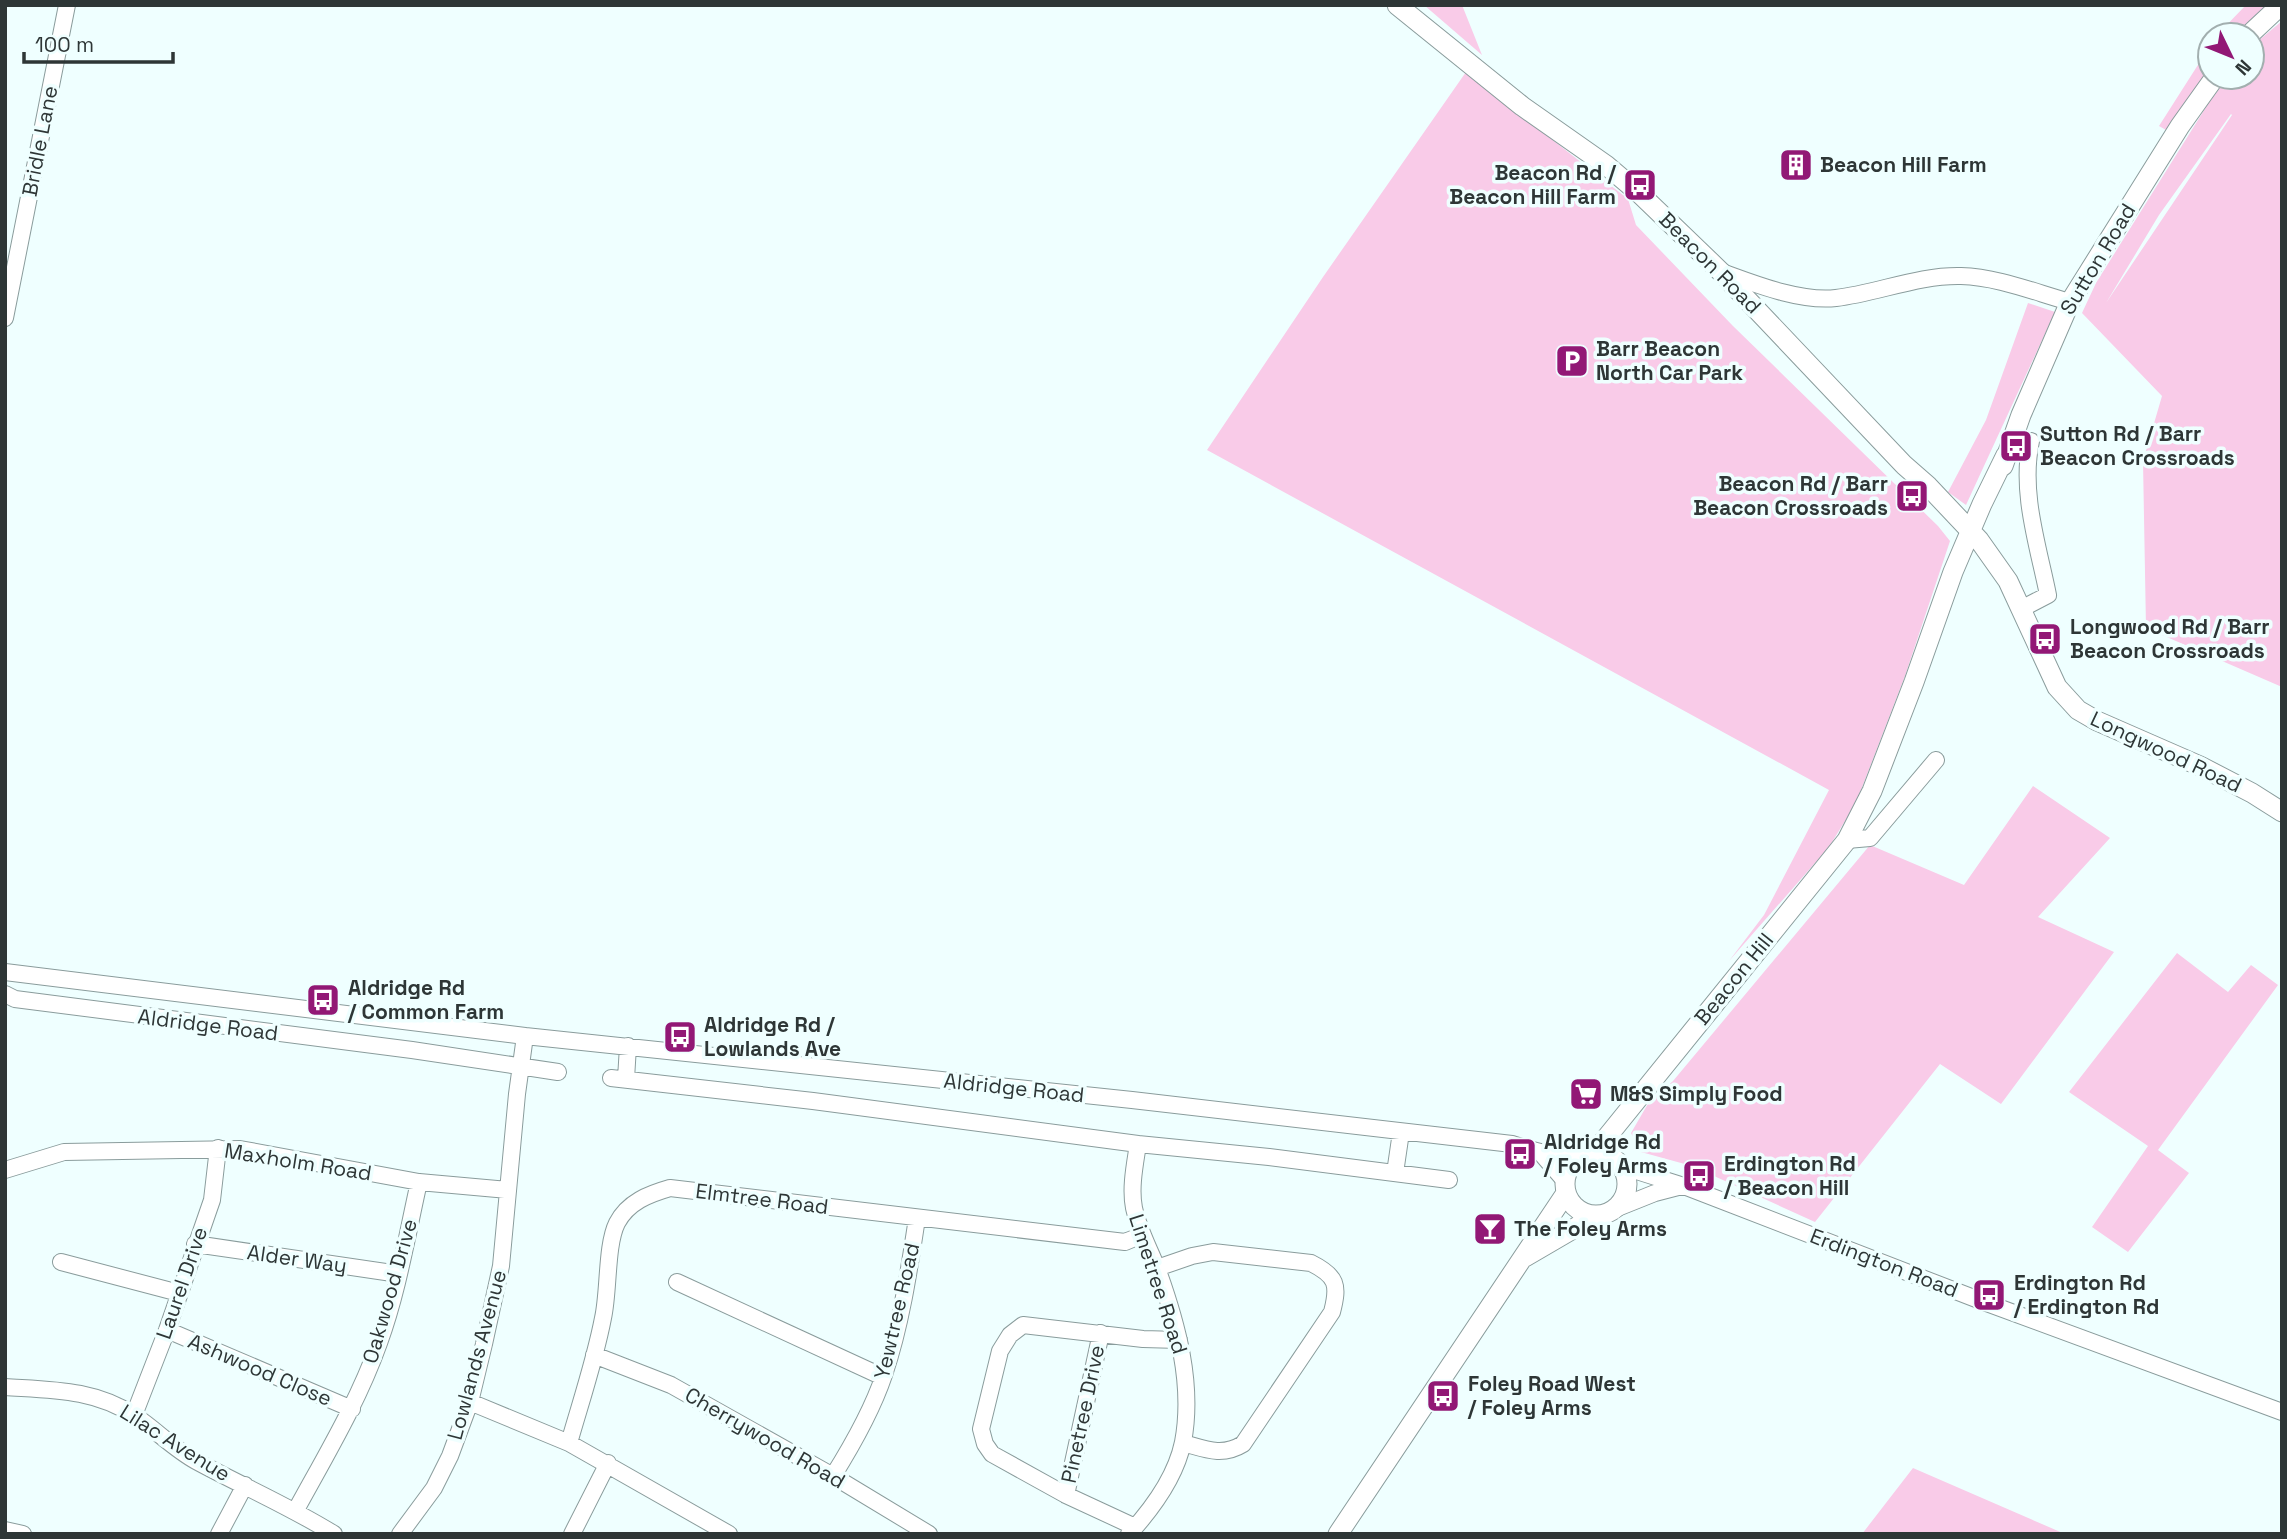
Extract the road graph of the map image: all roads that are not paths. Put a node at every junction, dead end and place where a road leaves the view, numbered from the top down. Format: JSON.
{"nodes":[{"id":1,"x":67,"y":5,"type":"edge"},
{"id":2,"x":1397,"y":5,"type":"edge"},
{"id":3,"x":2281,"y":5,"type":"edge"},
{"id":4,"x":2264,"y":21,"type":"edge"},
{"id":5,"x":2205,"y":91,"type":"edge"},
{"id":6,"x":1720,"y":271,"type":"junction"},
{"id":7,"x":2070,"y":302,"type":"junction"},
{"id":8,"x":5,"y":318,"type":"edge"},
{"id":9,"x":2031,"y":441,"type":"dead end"},
{"id":10,"x":1972,"y":541,"type":"junction"},
{"id":11,"x":2021,"y":609,"type":"junction"},
{"id":12,"x":1936,"y":760,"type":"dead end"},
{"id":13,"x":2282,"y":812,"type":"edge"},
{"id":14,"x":1847,"y":840,"type":"junction"},
{"id":15,"x":6,"y":975,"type":"edge"},
{"id":16,"x":5,"y":994,"type":"edge"},
{"id":17,"x":413,"y":1022,"type":"junction"},
{"id":18,"x":524,"y":1036,"type":"junction"},
{"id":19,"x":628,"y":1046,"type":"junction"},
{"id":20,"x":412,"y":1050,"type":"junction"},
{"id":21,"x":521,"y":1068,"type":"junction"},
{"id":22,"x":558,"y":1072,"type":"dead end"},
{"id":23,"x":1622,"y":1119,"type":"junction"},
{"id":24,"x":1401,"y":1132,"type":"junction"},
{"id":25,"x":1138,"y":1144,"type":"junction"},
{"id":26,"x":218,"y":1148,"type":"junction"},
{"id":27,"x":1541,"y":1152,"type":"junction"},
{"id":28,"x":1590,"y":1154,"type":"junction"},
{"id":29,"x":1620,"y":1163,"type":"junction"},
{"id":30,"x":5,"y":1170,"type":"edge"},
{"id":31,"x":1395,"y":1173,"type":"junction"},
{"id":32,"x":1449,"y":1180,"type":"dead end"},
{"id":33,"x":419,"y":1182,"type":"junction"},
{"id":34,"x":1684,"y":1186,"type":"junction"},
{"id":35,"x":1565,"y":1187,"type":"junction"},
{"id":36,"x":508,"y":1190,"type":"junction"},
{"id":37,"x":1606,"y":1212,"type":"junction"},
{"id":38,"x":918,"y":1218,"type":"junction"},
{"id":39,"x":1142,"y":1235,"type":"junction"},
{"id":40,"x":195,"y":1244,"type":"junction"},
{"id":41,"x":1519,"y":1260,"type":"junction"},
{"id":42,"x":61,"y":1262,"type":"dead end"},
{"id":43,"x":1157,"y":1268,"type":"junction"},
{"id":44,"x":399,"y":1274,"type":"junction"},
{"id":45,"x":677,"y":1282,"type":"dead end"},
{"id":46,"x":179,"y":1293,"type":"junction"},
{"id":47,"x":167,"y":1330,"type":"junction"},
{"id":48,"x":1101,"y":1333,"type":"junction"},
{"id":49,"x":1179,"y":1340,"type":"junction"},
{"id":50,"x":594,"y":1355,"type":"junction"},
{"id":51,"x":883,"y":1377,"type":"junction"},
{"id":52,"x":5,"y":1387,"type":"edge"},
{"id":53,"x":470,"y":1402,"type":"junction"},
{"id":54,"x":352,"y":1409,"type":"junction"},
{"id":55,"x":2282,"y":1412,"type":"edge"},
{"id":56,"x":134,"y":1415,"type":"junction"},
{"id":57,"x":569,"y":1443,"type":"junction"},
{"id":58,"x":1183,"y":1443,"type":"junction"},
{"id":59,"x":608,"y":1463,"type":"junction"},
{"id":60,"x":833,"y":1476,"type":"junction"},
{"id":61,"x":245,"y":1485,"type":"junction"},
{"id":62,"x":1066,"y":1495,"type":"junction"},
{"id":63,"x":296,"y":1510,"type":"junction"},
{"id":64,"x":5,"y":1530,"type":"edge"},
{"id":65,"x":1132,"y":1531,"type":"edge"},
{"id":66,"x":404,"y":1532,"type":"edge"},
{"id":67,"x":23,"y":1534,"type":"edge"},
{"id":68,"x":219,"y":1534,"type":"edge"},
{"id":69,"x":334,"y":1534,"type":"edge"},
{"id":70,"x":572,"y":1534,"type":"edge"},
{"id":71,"x":729,"y":1534,"type":"edge"},
{"id":72,"x":929,"y":1534,"type":"edge"},
{"id":73,"x":1339,"y":1534,"type":"edge"}],
"edges":[{"from":1,"to":8,"type":"street","name":"Bridle Lane"},
{"from":2,"to":6,"type":"main road","name":"Beacon Road"},
{"from":3,"to":4,"type":"main road"},
{"from":5,"to":7,"type":"main road","name":"Sutton Road"},
{"from":6,"to":7,"type":"street"},
{"from":6,"to":10,"type":"main road","name":"Beacon Road"},
{"from":7,"to":10,"type":"main road","name":"Sutton Road"},
{"from":9,"to":11,"type":"street"},
{"from":10,"to":11,"type":"main road","name":"Longwood Road"},
{"from":10,"to":14,"type":"main road","name":"Beacon Hill"},
{"from":11,"to":13,"type":"main road","name":"Longwood Road"},
{"from":12,"to":14,"type":"street"},
{"from":14,"to":23,"type":"main road","name":"Beacon Hill"},
{"from":15,"to":17,"type":"street","name":"Aldridge Road"},
{"from":16,"to":20,"type":"street","name":"Aldridge Road"},
{"from":17,"to":18,"type":"street","name":"Aldridge Road"},
{"from":17,"to":20,"type":"street"},
{"from":18,"to":19,"type":"street","name":"Aldridge Road"},
{"from":18,"to":21,"type":"street","name":"Lowlands Avenue"},
{"from":19,"to":24,"type":"street","name":"Aldridge Road"},
{"from":19,"to":25,"type":"street","name":"Aldridge Road"},
{"from":20,"to":21,"type":"street","name":"Aldridge Road"},
{"from":21,"to":22,"type":"street","name":"Aldridge Road"},
{"from":21,"to":36,"type":"street","name":"Lowlands Avenue"},
{"from":23,"to":28,"type":"main road","name":"Beacon Hill"},
{"from":23,"to":29,"type":"main road"},
{"from":24,"to":27,"type":"street","name":"Aldridge Road"},
{"from":24,"to":31,"type":"street"},
{"from":25,"to":31,"type":"street","name":"Aldridge Road"},
{"from":25,"to":39,"type":"street","name":"Limetree Road"},
{"from":26,"to":30,"type":"street","name":"Maxholm Road"},
{"from":26,"to":33,"type":"street","name":"Maxholm Road"},
{"from":26,"to":40,"type":"street","name":"Laurel Drive"},
{"from":27,"to":28,"type":"street","name":"Aldridge Road"},
{"from":27,"to":35,"type":"street"},
{"from":28,"to":29,"type":"main road"},
{"from":28,"to":35,"type":"main road"},
{"from":29,"to":34,"type":"street","name":"Erdington Road"},
{"from":29,"to":37,"type":"main road"},
{"from":31,"to":32,"type":"street","name":"Aldridge Road"},
{"from":33,"to":36,"type":"street","name":"Maxholm Road"},
{"from":33,"to":44,"type":"street","name":"Oakwood Drive"},
{"from":34,"to":37,"type":"street"},
{"from":34,"to":55,"type":"street","name":"Erdington Road"},
{"from":35,"to":37,"type":"main road"},
{"from":35,"to":41,"type":"main road"},
{"from":36,"to":53,"type":"street","name":"Lowlands Avenue"},
{"from":37,"to":41,"type":"main road"},
{"from":38,"to":39,"type":"street","name":"Elmtree Road"},
{"from":38,"to":50,"type":"street","name":"Elmtree Road"},
{"from":38,"to":51,"type":"street","name":"Yewtree Road"},
{"from":39,"to":43,"type":"street","name":"Limetree Road"},
{"from":40,"to":44,"type":"street","name":"Alder Way"},
{"from":40,"to":46,"type":"street","name":"Laurel Drive"},
{"from":41,"to":73,"type":"main road"},
{"from":42,"to":46,"type":"street"},
{"from":43,"to":49,"type":"street","name":"Limetree Road"},
{"from":43,"to":58,"type":"street"},
{"from":44,"to":54,"type":"street","name":"Oakwood Drive"},
{"from":45,"to":51,"type":"street"},
{"from":46,"to":47,"type":"street","name":"Laurel Drive"},
{"from":47,"to":54,"type":"street","name":"Ashwood Close"},
{"from":47,"to":56,"type":"street","name":"Laurel Drive"},
{"from":48,"to":49,"type":"street"},
{"from":48,"to":62,"type":"street","name":"Pinetree Drive"},
{"from":48,"to":62,"type":"street"},
{"from":49,"to":58,"type":"street","name":"Limetree Road"},
{"from":50,"to":57,"type":"street","name":"Elmtree Road"},
{"from":50,"to":60,"type":"street","name":"Cherrywood Road"},
{"from":51,"to":60,"type":"street","name":"Yewtree Road"},
{"from":52,"to":56,"type":"street","name":"Lilac Avenue"},
{"from":53,"to":57,"type":"street"},
{"from":53,"to":66,"type":"street","name":"Lowlands Avenue"},
{"from":54,"to":63,"type":"street","name":"Oakwood Drive"},
{"from":56,"to":61,"type":"street","name":"Lilac Avenue"},
{"from":57,"to":59,"type":"street"},
{"from":58,"to":65,"type":"street","name":"Limetree Road"},
{"from":59,"to":70,"type":"street"},
{"from":59,"to":71,"type":"street"},
{"from":60,"to":72,"type":"street","name":"Cherrywood Road"},
{"from":61,"to":63,"type":"street","name":"Lilac Avenue"},
{"from":61,"to":68,"type":"street"},
{"from":62,"to":65,"type":"street"},
{"from":63,"to":69,"type":"street","name":"Lilac Avenue"},
{"from":64,"to":67,"type":"street"}]}
